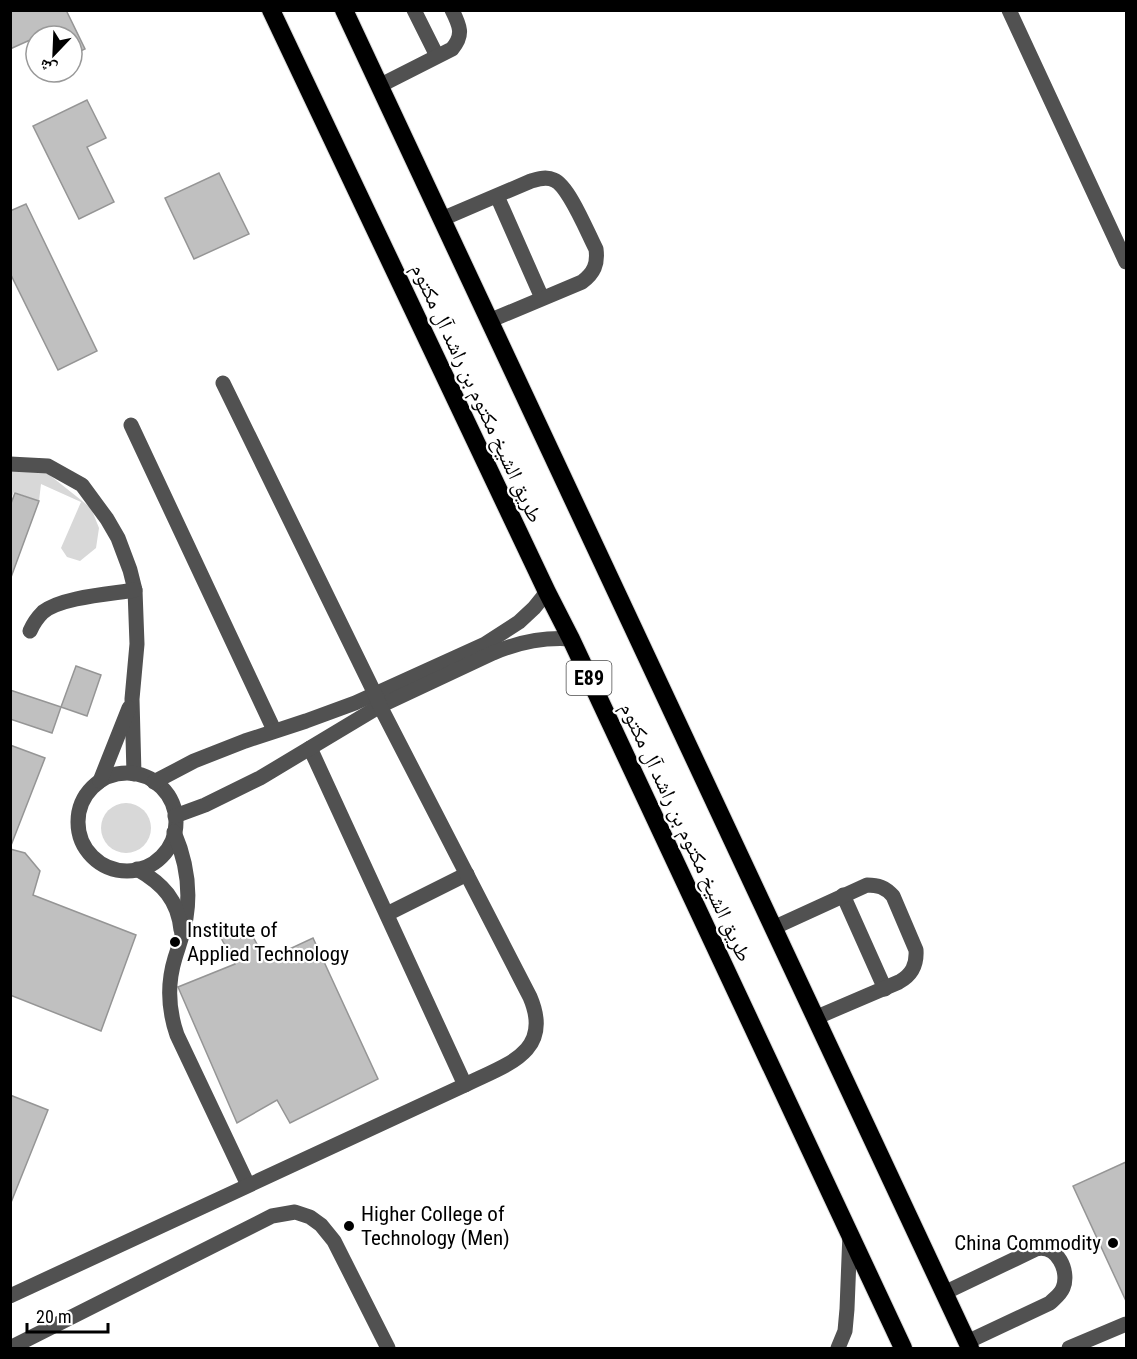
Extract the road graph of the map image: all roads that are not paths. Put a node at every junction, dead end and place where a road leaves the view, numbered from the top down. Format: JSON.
{"nodes":[{"id":1,"x":271,"y":10,"type":"edge"},
{"id":2,"x":344,"y":10,"type":"edge"},
{"id":3,"x":414,"y":10,"type":"edge"},
{"id":4,"x":452,"y":10,"type":"edge"},
{"id":5,"x":1009,"y":10,"type":"edge"},
{"id":6,"x":437,"y":56,"type":"junction"},
{"id":7,"x":379,"y":86,"type":"junction"},
{"id":8,"x":497,"y":196,"type":"junction"},
{"id":9,"x":442,"y":219,"type":"junction"},
{"id":10,"x":1126,"y":262,"type":"edge"},
{"id":11,"x":542,"y":298,"type":"junction"},
{"id":12,"x":489,"y":321,"type":"junction"},
{"id":13,"x":223,"y":383,"type":"dead end"},
{"id":14,"x":131,"y":425,"type":"dead end"},
{"id":15,"x":10,"y":464,"type":"edge"},
{"id":16,"x":135,"y":590,"type":"junction"},
{"id":17,"x":547,"y":592,"type":"junction"},
{"id":18,"x":30,"y":632,"type":"dead end"},
{"id":19,"x":571,"y":639,"type":"junction"},
{"id":20,"x":132,"y":699,"type":"junction"},
{"id":21,"x":377,"y":700,"type":"junction"},
{"id":22,"x":274,"y":730,"type":"junction"},
{"id":23,"x":310,"y":748,"type":"junction"},
{"id":24,"x":134,"y":774,"type":"junction"},
{"id":25,"x":100,"y":781,"type":"junction"},
{"id":26,"x":154,"y":782,"type":"junction"},
{"id":27,"x":175,"y":816,"type":"junction"},
{"id":28,"x":174,"y":832,"type":"junction"},
{"id":29,"x":137,"y":869,"type":"junction"},
{"id":30,"x":467,"y":874,"type":"junction"},
{"id":31,"x":843,"y":895,"type":"junction"},
{"id":32,"x":387,"y":914,"type":"junction"},
{"id":33,"x":774,"y":928,"type":"junction"},
{"id":34,"x":182,"y":936,"type":"junction"},
{"id":35,"x":885,"y":989,"type":"junction"},
{"id":36,"x":815,"y":1018,"type":"junction"},
{"id":37,"x":465,"y":1085,"type":"junction"},
{"id":38,"x":248,"y":1185,"type":"junction"},
{"id":39,"x":850,"y":1233,"type":"junction"},
{"id":40,"x":944,"y":1293,"type":"junction"},
{"id":41,"x":10,"y":1296,"type":"edge"},
{"id":42,"x":1126,"y":1324,"type":"edge"},
{"id":43,"x":969,"y":1345,"type":"edge"},
{"id":44,"x":10,"y":1348,"type":"edge"},
{"id":45,"x":388,"y":1348,"type":"edge"},
{"id":46,"x":838,"y":1348,"type":"edge"},
{"id":47,"x":903,"y":1348,"type":"edge"},
{"id":48,"x":1069,"y":1348,"type":"edge"}],
"edges":[{"from":1,"to":17,"type":"highway","name":"طريق الشيخ مكتوم بن راشد آل مكتوم","number":"E89"},
{"from":2,"to":7,"type":"highway","name":"طريق الشيخ مكتوم بن راشد آل مكتوم"},
{"from":3,"to":6,"type":"lane"},
{"from":4,"to":6,"type":"lane"},
{"from":5,"to":10,"type":"lane"},
{"from":6,"to":7,"type":"lane"},
{"from":7,"to":9,"type":"highway","name":"طريق الشيخ مكتوم بن راشد آل مكتوم"},
{"from":8,"to":9,"type":"lane"},
{"from":8,"to":11,"type":"lane"},
{"from":8,"to":11,"type":"lane"},
{"from":9,"to":12,"type":"highway","name":"طريق الشيخ مكتوم بن راشد آل مكتوم"},
{"from":11,"to":12,"type":"lane"},
{"from":12,"to":33,"type":"highway","name":"طريق الشيخ مكتوم بن راشد آل مكتوم"},
{"from":13,"to":21,"type":"lane"},
{"from":14,"to":22,"type":"lane"},
{"from":15,"to":16,"type":"lane"},
{"from":16,"to":18,"type":"lane"},
{"from":16,"to":20,"type":"lane"},
{"from":17,"to":19,"type":"highway","name":"طريق الشيخ مكتوم بن راشد آل مكتوم","number":"E89"},
{"from":17,"to":21,"type":"lane"},
{"from":19,"to":21,"type":"lane"},
{"from":19,"to":39,"type":"highway","name":"طريق الشيخ مكتوم بن راشد آل مكتوم","number":"E89"},
{"from":20,"to":24,"type":"lane"},
{"from":20,"to":25,"type":"lane"},
{"from":21,"to":22,"type":"lane"},
{"from":21,"to":23,"type":"lane"},
{"from":21,"to":30,"type":"lane"},
{"from":22,"to":26,"type":"lane"},
{"from":23,"to":27,"type":"lane"},
{"from":23,"to":32,"type":"lane"},
{"from":24,"to":25,"type":"lane"},
{"from":24,"to":26,"type":"lane"},
{"from":25,"to":29,"type":"lane"},
{"from":26,"to":27,"type":"lane"},
{"from":27,"to":28,"type":"lane"},
{"from":28,"to":29,"type":"lane"},
{"from":28,"to":34,"type":"lane"},
{"from":29,"to":34,"type":"lane"},
{"from":30,"to":32,"type":"lane"},
{"from":30,"to":37,"type":"lane"},
{"from":31,"to":33,"type":"lane"},
{"from":31,"to":35,"type":"lane"},
{"from":31,"to":35,"type":"lane"},
{"from":32,"to":37,"type":"lane"},
{"from":33,"to":36,"type":"highway","name":"طريق الشيخ مكتوم بن راشد آل مكتوم"},
{"from":34,"to":38,"type":"lane"},
{"from":35,"to":36,"type":"lane"},
{"from":36,"to":40,"type":"highway","name":"طريق الشيخ مكتوم بن راشد آل مكتوم"},
{"from":37,"to":38,"type":"lane"},
{"from":38,"to":41,"type":"lane"},
{"from":39,"to":46,"type":"lane"},
{"from":39,"to":47,"type":"highway","name":"طريق الشيخ مكتوم بن راشد آل مكتوم","number":"E89"},
{"from":40,"to":43,"type":"highway","name":"طريق الشيخ مكتوم بن راشد آل مكتوم"},
{"from":40,"to":43,"type":"lane"},
{"from":42,"to":48,"type":"lane"},
{"from":44,"to":45,"type":"lane"}]}
